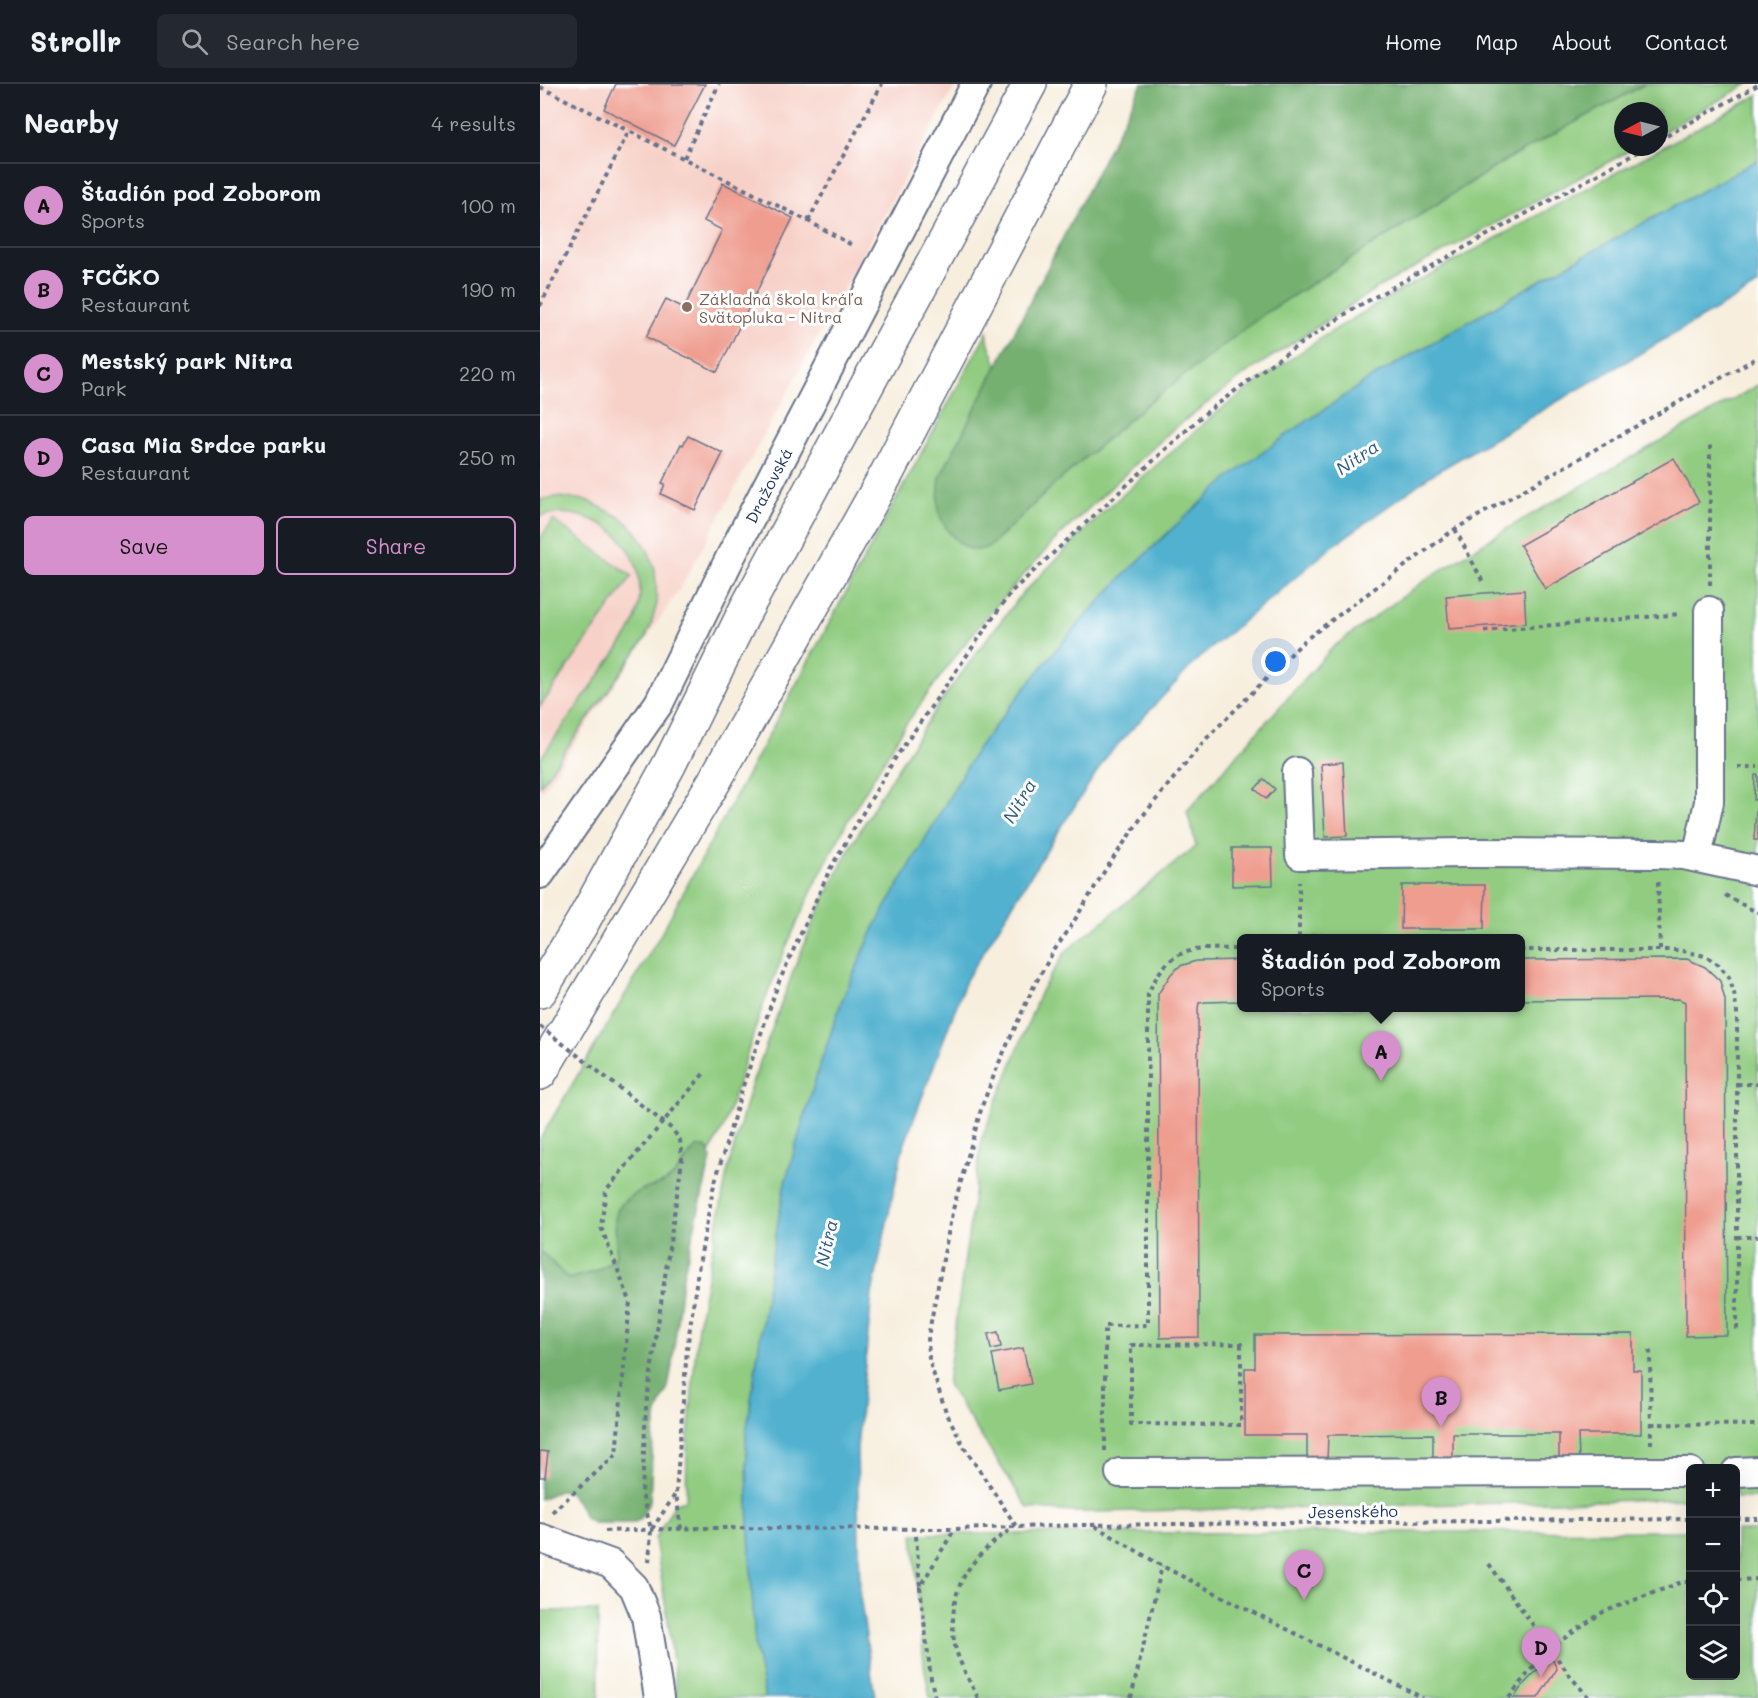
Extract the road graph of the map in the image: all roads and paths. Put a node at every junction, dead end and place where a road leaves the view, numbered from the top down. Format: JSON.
{"nodes":[{"id":1,"x":719,"y":84,"type":"edge"},
{"id":2,"x":882,"y":84,"type":"edge"},
{"id":3,"x":976,"y":84,"type":"edge"},
{"id":4,"x":1030,"y":84,"type":"edge"},
{"id":5,"x":1091,"y":84,"type":"edge"},
{"id":6,"x":1758,"y":85,"type":"edge"},
{"id":7,"x":540,"y":87,"type":"edge"},
{"id":8,"x":629,"y":131,"type":"junction"},
{"id":9,"x":1668,"y":135,"type":"edge"},
{"id":10,"x":1631,"y":156,"type":"edge"},
{"id":11,"x":684,"y":158,"type":"junction"},
{"id":12,"x":808,"y":220,"type":"junction"},
{"id":13,"x":852,"y":244,"type":"dead end"},
{"id":14,"x":540,"y":306,"type":"edge"},
{"id":15,"x":1758,"y":357,"type":"edge"},
{"id":16,"x":1710,"y":445,"type":"dead end"},
{"id":17,"x":1455,"y":529,"type":"junction"},
{"id":18,"x":1484,"y":584,"type":"dead end"},
{"id":19,"x":1710,"y":611,"type":"junction"},
{"id":20,"x":1484,"y":631,"type":"dead end"},
{"id":21,"x":1298,"y":772,"type":"dead end"},
{"id":22,"x":1658,"y":854,"type":"junction"},
{"id":23,"x":1300,"y":855,"type":"junction"},
{"id":24,"x":1697,"y":857,"type":"junction"},
{"id":25,"x":1758,"y":870,"type":"edge"},
{"id":26,"x":540,"y":874,"type":"edge"},
{"id":27,"x":1299,"y":934,"type":"edge"},
{"id":28,"x":1237,"y":949,"type":"edge"},
{"id":29,"x":1525,"y":950,"type":"edge"},
{"id":30,"x":1660,"y":950,"type":"junction"},
{"id":31,"x":540,"y":991,"type":"edge"},
{"id":32,"x":540,"y":1026,"type":"edge"},
{"id":33,"x":705,"y":1072,"type":"dead end"},
{"id":34,"x":540,"y":1073,"type":"edge"},
{"id":35,"x":1737,"y":1084,"type":"junction"},
{"id":36,"x":1758,"y":1084,"type":"edge"},
{"id":37,"x":1737,"y":1237,"type":"junction"},
{"id":38,"x":1758,"y":1237,"type":"edge"},
{"id":39,"x":1737,"y":1332,"type":"dead end"},
{"id":40,"x":1650,"y":1350,"type":"dead end"},
{"id":41,"x":1651,"y":1424,"type":"junction"},
{"id":42,"x":1241,"y":1425,"type":"joint"},
{"id":43,"x":1758,"y":1425,"type":"edge"},
{"id":44,"x":1113,"y":1464,"type":"joint"},
{"id":45,"x":1758,"y":1471,"type":"edge"},
{"id":46,"x":1651,"y":1472,"type":"junction"},
{"id":47,"x":1686,"y":1472,"type":"edge"},
{"id":48,"x":1740,"y":1472,"type":"edge"},
{"id":49,"x":676,"y":1492,"type":"junction"},
{"id":50,"x":1686,"y":1519,"type":"edge"},
{"id":51,"x":1740,"y":1519,"type":"edge"},
{"id":52,"x":1758,"y":1519,"type":"edge"},
{"id":53,"x":544,"y":1526,"type":"edge"},
{"id":54,"x":1016,"y":1526,"type":"junction"},
{"id":55,"x":1094,"y":1526,"type":"junction"},
{"id":56,"x":651,"y":1529,"type":"junction"},
{"id":57,"x":681,"y":1529,"type":"junction"},
{"id":58,"x":954,"y":1529,"type":"junction"},
{"id":59,"x":916,"y":1536,"type":"dead end"},
{"id":60,"x":1489,"y":1564,"type":"dead end"},
{"id":61,"x":1162,"y":1566,"type":"junction"},
{"id":62,"x":1758,"y":1579,"type":"edge"},
{"id":63,"x":1740,"y":1580,"type":"edge"},
{"id":64,"x":1686,"y":1582,"type":"edge"},
{"id":65,"x":920,"y":1587,"type":"junction"},
{"id":66,"x":1550,"y":1648,"type":"junction"},
{"id":67,"x":659,"y":1698,"type":"edge"},
{"id":68,"x":935,"y":1698,"type":"edge"},
{"id":69,"x":978,"y":1698,"type":"edge"},
{"id":70,"x":1131,"y":1698,"type":"edge"},
{"id":71,"x":1423,"y":1698,"type":"edge"},
{"id":72,"x":1509,"y":1698,"type":"edge"},
{"id":73,"x":1589,"y":1698,"type":"edge"}],
"edges":[{"from":1,"to":11,"type":"path"},
{"from":2,"to":12,"type":"path"},
{"from":3,"to":26,"type":"street","name":"Dražovská"},
{"from":4,"to":31,"type":"main road"},
{"from":5,"to":34,"type":"main road"},
{"from":6,"to":9,"type":"path"},
{"from":7,"to":8,"type":"path"},
{"from":8,"to":11,"type":"path"},
{"from":8,"to":14,"type":"path"},
{"from":10,"to":49,"type":"path"},
{"from":11,"to":12,"type":"path"},
{"from":12,"to":13,"type":"path"},
{"from":15,"to":17,"type":"path"},
{"from":16,"to":19,"type":"path"},
{"from":17,"to":18,"type":"path"},
{"from":17,"to":54,"type":"path"},
{"from":19,"to":20,"type":"path"},
{"from":19,"to":24,"type":"street"},
{"from":21,"to":23,"type":"street"},
{"from":22,"to":23,"type":"street"},
{"from":22,"to":24,"type":"street"},
{"from":22,"to":30,"type":"path"},
{"from":23,"to":27,"type":"path"},
{"from":24,"to":25,"type":"street"},
{"from":28,"to":44,"type":"path"},
{"from":29,"to":30,"type":"path"},
{"from":30,"to":35,"type":"path"},
{"from":32,"to":56,"type":"path","bridge":true},
{"from":33,"to":53,"type":"path"},
{"from":35,"to":36,"type":"path"},
{"from":35,"to":37,"type":"path"},
{"from":37,"to":38,"type":"path"},
{"from":37,"to":39,"type":"path"},
{"from":40,"to":41,"type":"path"},
{"from":41,"to":43,"type":"path"},
{"from":41,"to":46,"type":"path"},
{"from":42,"to":42,"type":"path"},
{"from":44,"to":46,"type":"street"},
{"from":45,"to":48,"type":"street"},
{"from":46,"to":47,"type":"street"},
{"from":49,"to":56,"type":"path"},
{"from":49,"to":57,"type":"path"},
{"from":50,"to":55,"type":"path","name":"Jesenského"},
{"from":51,"to":52,"type":"path"},
{"from":53,"to":67,"type":"street"},
{"from":54,"to":55,"type":"path","name":"Jesenského"},
{"from":54,"to":58,"type":"path","name":"Jesenského"},
{"from":54,"to":69,"type":"path"},
{"from":55,"to":61,"type":"path"},
{"from":56,"to":57,"type":"path","name":"Jesenského"},
{"from":57,"to":58,"type":"path","name":"Jesenského"},
{"from":58,"to":65,"type":"path"},
{"from":59,"to":65,"type":"path"},
{"from":60,"to":66,"type":"path"},
{"from":61,"to":70,"type":"path"},
{"from":61,"to":71,"type":"path"},
{"from":62,"to":63,"type":"path"},
{"from":64,"to":66,"type":"path"},
{"from":65,"to":68,"type":"path"},
{"from":66,"to":72,"type":"path"},
{"from":66,"to":73,"type":"path"}]}
